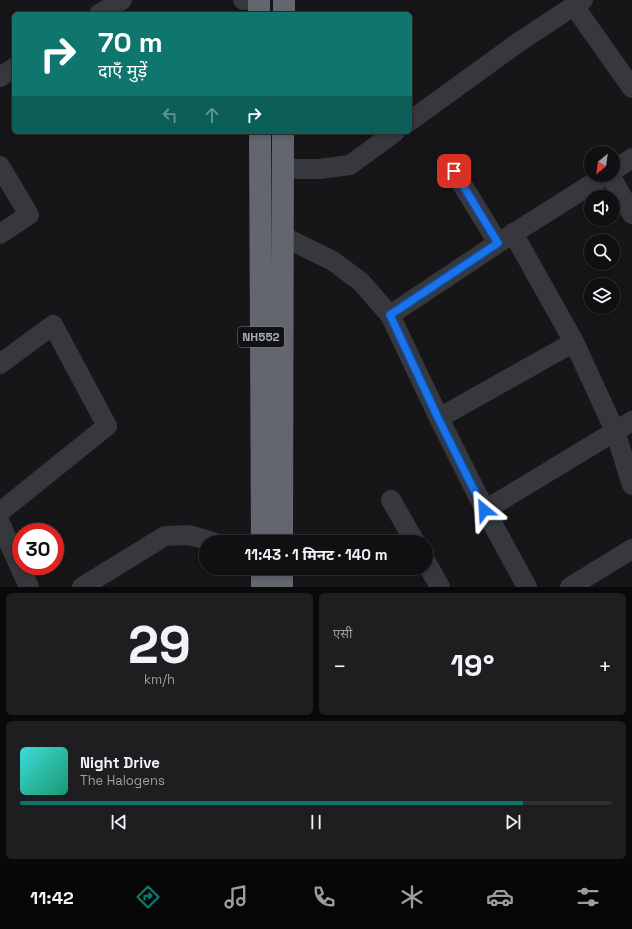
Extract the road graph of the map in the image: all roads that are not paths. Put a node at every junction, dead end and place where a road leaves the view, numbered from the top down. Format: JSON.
{"nodes":[{"id":1,"x":122,"y":0,"type":"edge"},
{"id":2,"x":243,"y":0,"type":"edge"},
{"id":3,"x":259,"y":0,"type":"edge"},
{"id":4,"x":284,"y":0,"type":"edge"},
{"id":5,"x":578,"y":3,"type":"edge"},
{"id":6,"x":102,"y":12,"type":"edge"},
{"id":7,"x":259,"y":12,"type":"edge"},
{"id":8,"x":284,"y":12,"type":"edge"},
{"id":9,"x":12,"y":69,"type":"edge"},
{"id":10,"x":0,"y":77,"type":"edge"},
{"id":11,"x":632,"y":88,"type":"edge"},
{"id":12,"x":412,"y":120,"type":"edge"},
{"id":13,"x":260,"y":134,"type":"edge"},
{"id":14,"x":283,"y":134,"type":"edge"},
{"id":15,"x":392,"y":134,"type":"edge"},
{"id":16,"x":632,"y":158,"type":"edge"},
{"id":17,"x":0,"y":166,"type":"edge"},
{"id":18,"x":620,"y":166,"type":"edge"},
{"id":19,"x":283,"y":169,"type":"junction"},
{"id":20,"x":454,"y":171,"type":"dead end"},
{"id":21,"x":595,"y":182,"type":"edge"},
{"id":22,"x":614,"y":182,"type":"edge"},
{"id":23,"x":632,"y":214,"type":"edge"},
{"id":24,"x":0,"y":234,"type":"edge"},
{"id":25,"x":282,"y":236,"type":"junction"},
{"id":26,"x":505,"y":238,"type":"junction"},
{"id":27,"x":390,"y":315,"type":"junction"},
{"id":28,"x":574,"y":342,"type":"junction"},
{"id":29,"x":0,"y":364,"type":"edge"},
{"id":30,"x":438,"y":418,"type":"junction"},
{"id":31,"x":632,"y":421,"type":"edge"},
{"id":32,"x":615,"y":431,"type":"junction"},
{"id":33,"x":632,"y":485,"type":"edge"},
{"id":34,"x":391,"y":500,"type":"dead end"},
{"id":35,"x":484,"y":510,"type":"junction"},
{"id":36,"x":0,"y":512,"type":"edge"},
{"id":37,"x":0,"y":523,"type":"edge"},
{"id":38,"x":262,"y":535,"type":"edge"},
{"id":39,"x":282,"y":535,"type":"edge"},
{"id":40,"x":411,"y":535,"type":"edge"},
{"id":41,"x":199,"y":538,"type":"edge"},
{"id":42,"x":632,"y":549,"type":"edge"},
{"id":43,"x":433,"y":574,"type":"edge"},
{"id":44,"x":262,"y":575,"type":"edge"},
{"id":45,"x":282,"y":575,"type":"edge"},
{"id":46,"x":29,"y":587,"type":"edge"},
{"id":47,"x":82,"y":587,"type":"edge"},
{"id":48,"x":262,"y":587,"type":"edge"},
{"id":49,"x":282,"y":587,"type":"edge"},
{"id":50,"x":440,"y":587,"type":"edge"},
{"id":51,"x":527,"y":587,"type":"edge"},
{"id":52,"x":570,"y":587,"type":"edge"}],
"edges":[{"from":1,"to":6,"type":"street"},
{"from":2,"to":3,"type":"street"},
{"from":3,"to":7,"type":"highway"},
{"from":4,"to":8,"type":"highway"},
{"from":5,"to":11,"type":"street"},
{"from":5,"to":12,"type":"street"},
{"from":9,"to":10,"type":"street"},
{"from":13,"to":38,"type":"highway","number":"NH552"},
{"from":14,"to":19,"type":"highway","number":"NH552"},
{"from":15,"to":19,"type":"street"},
{"from":16,"to":18,"type":"street"},
{"from":17,"to":24,"type":"street"},
{"from":19,"to":25,"type":"highway","number":"NH552"},
{"from":20,"to":26,"type":"street"},
{"from":21,"to":26,"type":"street"},
{"from":22,"to":23,"type":"street"},
{"from":25,"to":27,"type":"street"},
{"from":25,"to":39,"type":"highway","number":"NH552"},
{"from":26,"to":27,"type":"street"},
{"from":26,"to":28,"type":"street"},
{"from":27,"to":30,"type":"street"},
{"from":28,"to":30,"type":"street"},
{"from":28,"to":32,"type":"street"},
{"from":29,"to":36,"type":"street"},
{"from":30,"to":35,"type":"street"},
{"from":31,"to":32,"type":"street"},
{"from":32,"to":33,"type":"street"},
{"from":32,"to":35,"type":"street"},
{"from":34,"to":40,"type":"street"},
{"from":35,"to":51,"type":"street"},
{"from":37,"to":46,"type":"street"},
{"from":41,"to":47,"type":"street"},
{"from":42,"to":52,"type":"street"},
{"from":43,"to":50,"type":"street"},
{"from":44,"to":48,"type":"highway"},
{"from":45,"to":49,"type":"highway"}]}
